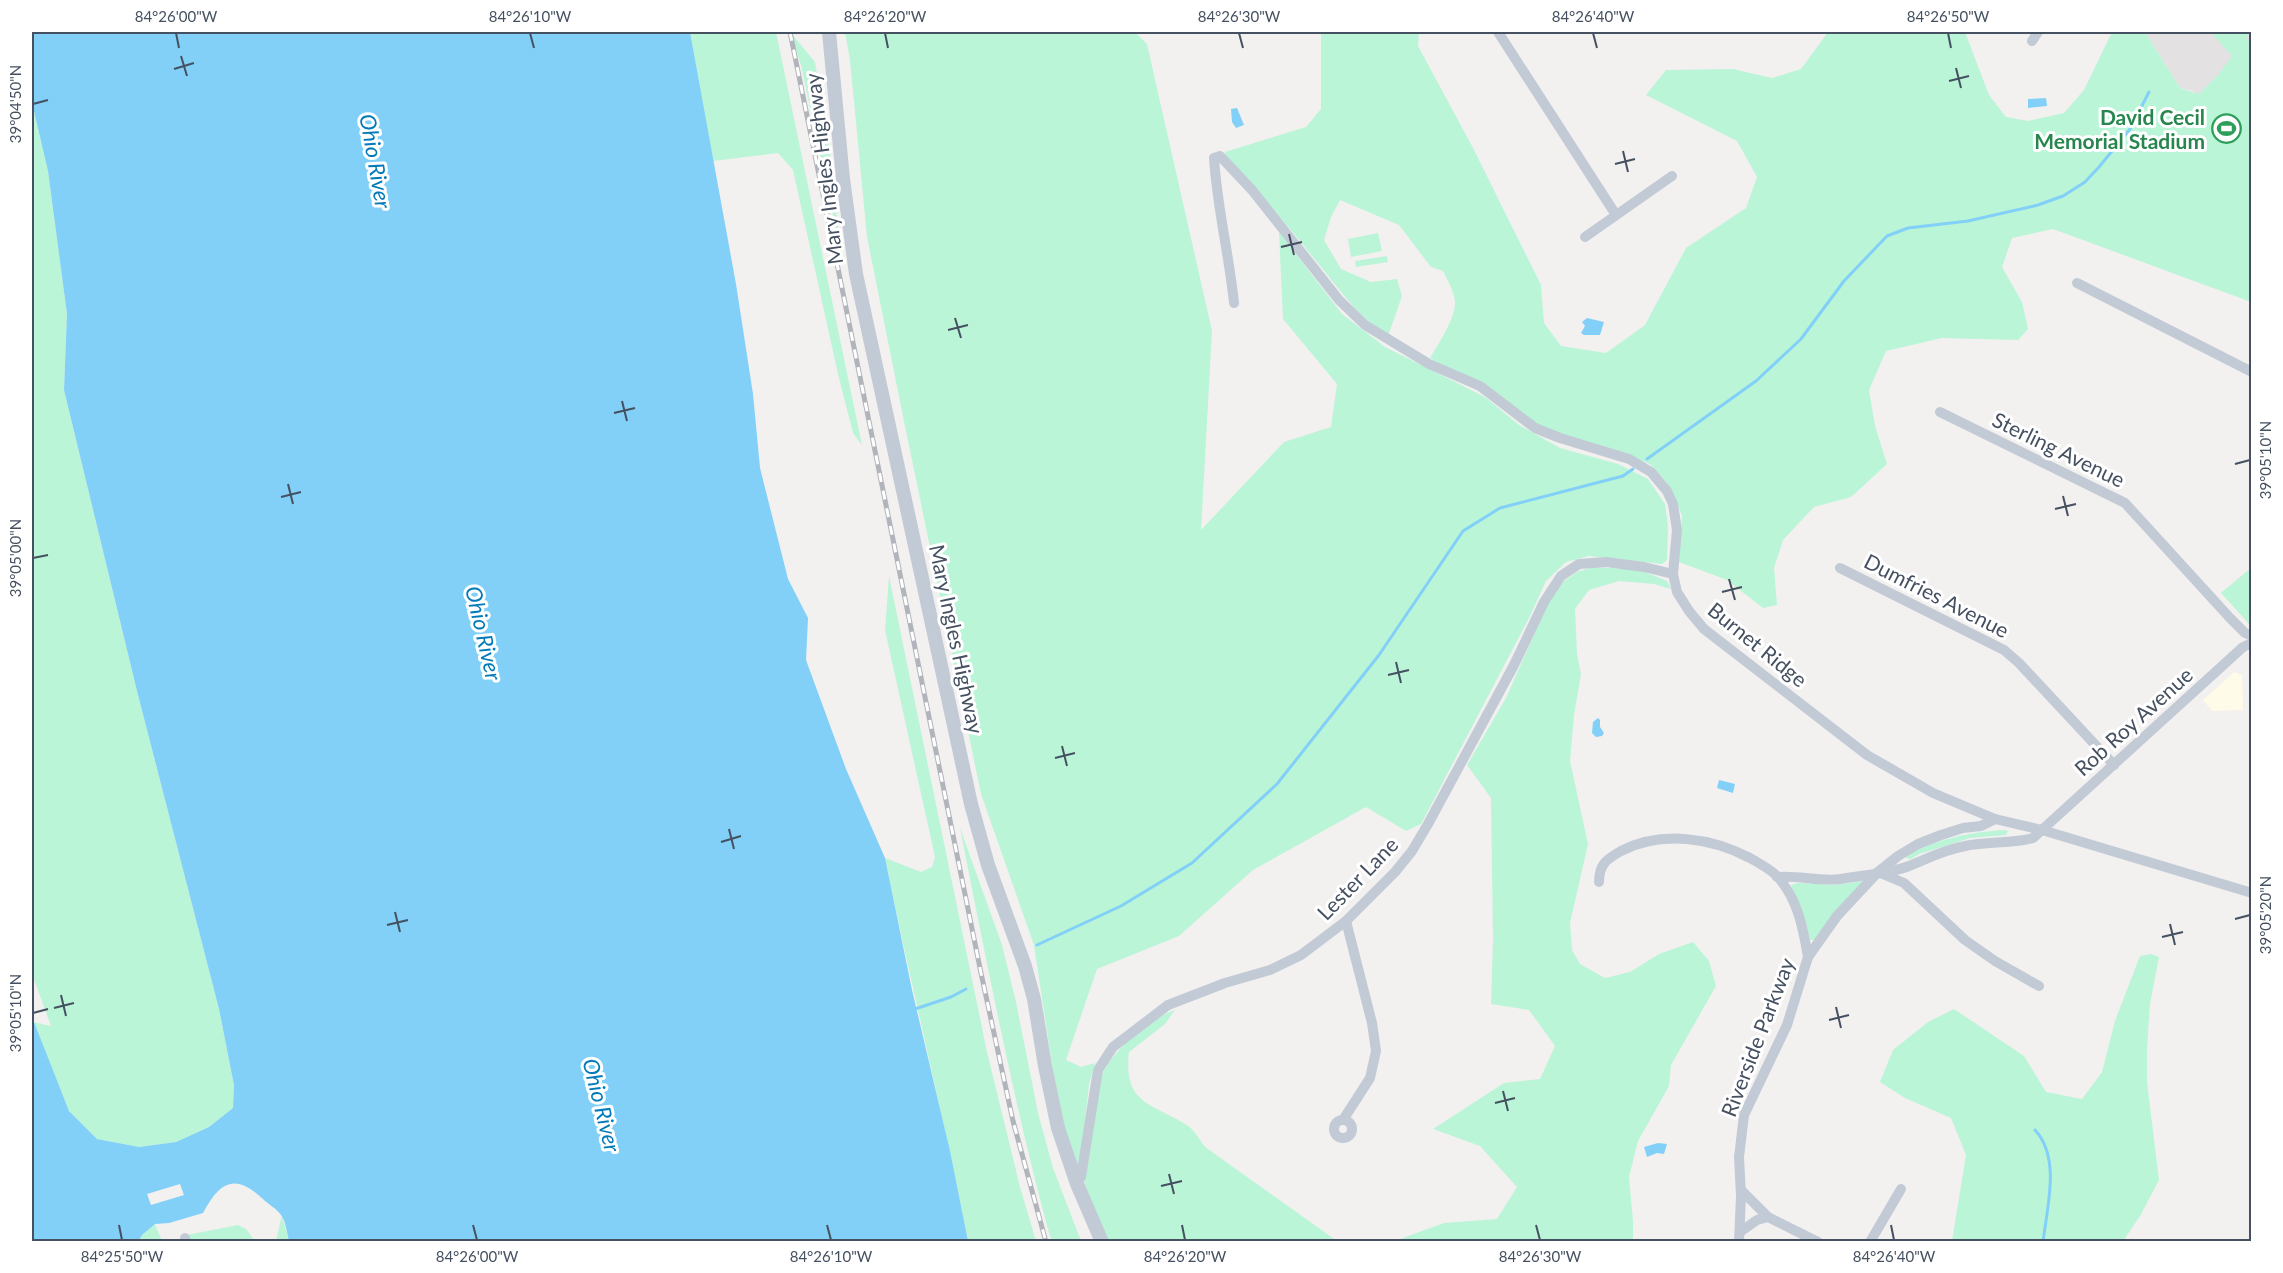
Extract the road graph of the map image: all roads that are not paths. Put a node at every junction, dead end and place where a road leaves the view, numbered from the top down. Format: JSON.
{"nodes":[{"id":1,"x":829,"y":32,"type":"edge"},
{"id":2,"x":1498,"y":32,"type":"edge"},
{"id":3,"x":1672,"y":176,"type":"dead end"},
{"id":4,"x":1616,"y":215,"type":"junction"},
{"id":5,"x":1585,"y":237,"type":"dead end"},
{"id":6,"x":2077,"y":283,"type":"dead end"},
{"id":7,"x":1234,"y":303,"type":"dead end"},
{"id":8,"x":2252,"y":372,"type":"edge"},
{"id":9,"x":1940,"y":412,"type":"dead end"},
{"id":10,"x":1840,"y":568,"type":"dead end"},
{"id":11,"x":1673,"y":574,"type":"junction"},
{"id":12,"x":2252,"y":636,"type":"edge"},
{"id":13,"x":2252,"y":643,"type":"edge"},
{"id":14,"x":2114,"y":765,"type":"junction"},
{"id":15,"x":1995,"y":819,"type":"junction"},
{"id":16,"x":2042,"y":830,"type":"junction"},
{"id":17,"x":1878,"y":872,"type":"junction"},
{"id":18,"x":1777,"y":877,"type":"junction"},
{"id":19,"x":1599,"y":882,"type":"dead end"},
{"id":20,"x":2252,"y":893,"type":"edge"},
{"id":21,"x":1346,"y":921,"type":"junction"},
{"id":22,"x":1808,"y":957,"type":"junction"},
{"id":23,"x":2039,"y":986,"type":"dead end"},
{"id":24,"x":1343,"y":1120,"type":"dead end"},
{"id":25,"x":1077,"y":1184,"type":"junction"},
{"id":26,"x":1901,"y":1189,"type":"dead end"},
{"id":27,"x":1741,"y":1190,"type":"junction"},
{"id":28,"x":1768,"y":1217,"type":"junction"},
{"id":29,"x":1740,"y":1237,"type":"edge"},
{"id":30,"x":1101,"y":1242,"type":"edge"},
{"id":31,"x":1818,"y":1242,"type":"edge"},
{"id":32,"x":1870,"y":1242,"type":"edge"}],
"edges":[{"from":1,"to":25,"type":"street","name":"Mary Ingles Highway"},
{"from":2,"to":4,"type":"street"},
{"from":3,"to":4,"type":"street"},
{"from":4,"to":5,"type":"street"},
{"from":6,"to":8,"type":"street"},
{"from":7,"to":11,"type":"street","name":"Burnet Ridge"},
{"from":9,"to":12,"type":"street","name":"Sterling Avenue"},
{"from":10,"to":14,"type":"street","name":"Dumfries Avenue"},
{"from":11,"to":15,"type":"street","name":"Burnet Ridge"},
{"from":11,"to":21,"type":"street","name":"Lester Lane"},
{"from":13,"to":14,"type":"street","name":"Rob Roy Avenue"},
{"from":14,"to":16,"type":"street","name":"Rob Roy Avenue"},
{"from":15,"to":16,"type":"street","name":"Burnet Ridge"},
{"from":15,"to":17,"type":"street","name":"Riverside Parkway"},
{"from":16,"to":17,"type":"street"},
{"from":16,"to":20,"type":"street","name":"Burnet Ridge"},
{"from":17,"to":18,"type":"street"},
{"from":17,"to":22,"type":"street","name":"Riverside Parkway"},
{"from":17,"to":23,"type":"street"},
{"from":18,"to":19,"type":"street"},
{"from":18,"to":22,"type":"street"},
{"from":21,"to":24,"type":"street"},
{"from":21,"to":25,"type":"street","name":"Lester Lane"},
{"from":22,"to":27,"type":"street","name":"Riverside Parkway"},
{"from":25,"to":30,"type":"street","name":"Mary Ingles Highway"},
{"from":26,"to":32,"type":"street"},
{"from":27,"to":28,"type":"street"},
{"from":27,"to":29,"type":"street","name":"Riverside Parkway"},
{"from":28,"to":29,"type":"street"},
{"from":28,"to":31,"type":"street"}]}
